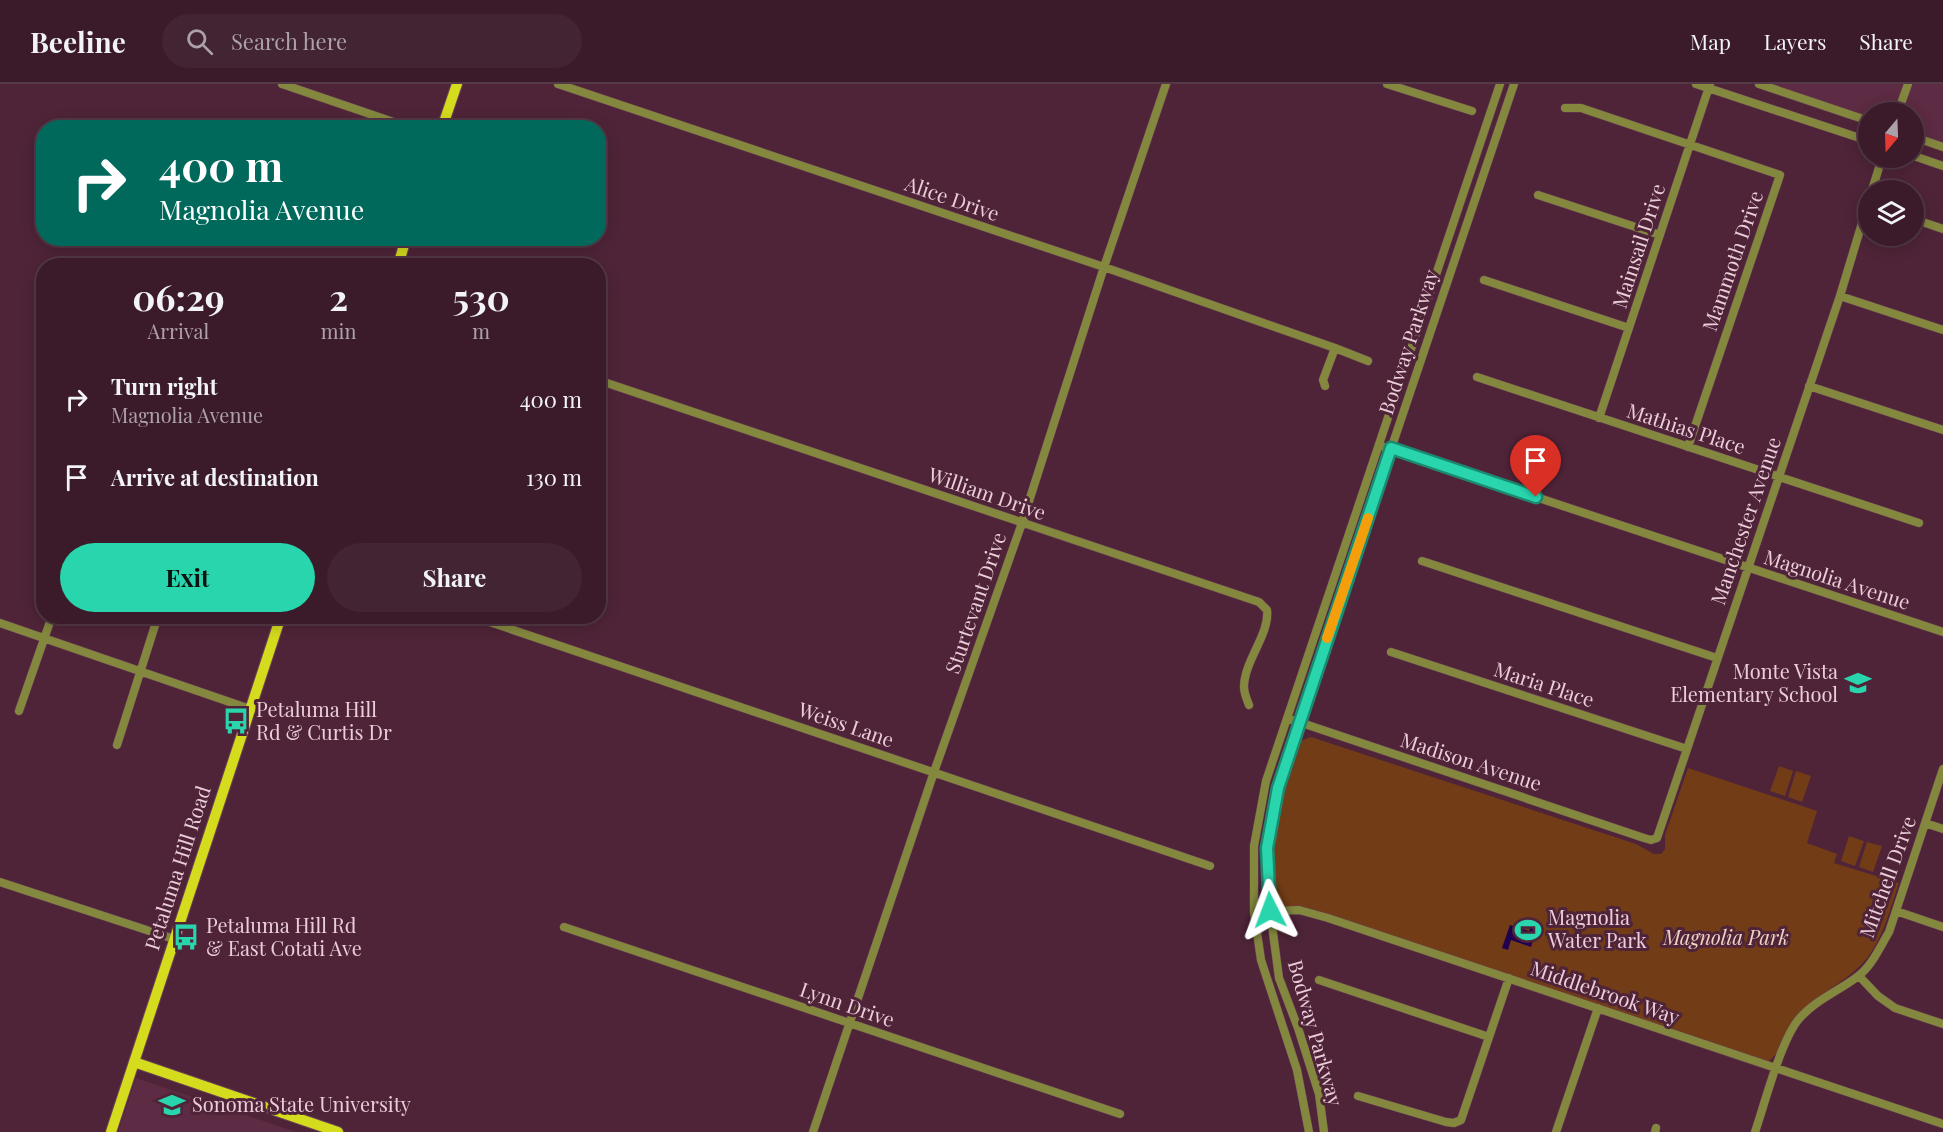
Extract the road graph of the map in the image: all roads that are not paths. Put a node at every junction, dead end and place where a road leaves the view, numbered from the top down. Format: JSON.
{"nodes":[{"id":1,"x":282,"y":84,"type":"edge"},
{"id":2,"x":457,"y":84,"type":"edge"},
{"id":3,"x":558,"y":84,"type":"edge"},
{"id":4,"x":1166,"y":84,"type":"edge"},
{"id":5,"x":1387,"y":84,"type":"edge"},
{"id":6,"x":1500,"y":84,"type":"edge"},
{"id":7,"x":1514,"y":84,"type":"edge"},
{"id":8,"x":1696,"y":84,"type":"edge"},
{"id":9,"x":1760,"y":84,"type":"edge"},
{"id":10,"x":1908,"y":84,"type":"edge"},
{"id":11,"x":1709,"y":86,"type":"edge"},
{"id":12,"x":1902,"y":102,"type":"edge"},
{"id":13,"x":1565,"y":108,"type":"dead end"},
{"id":14,"x":1472,"y":111,"type":"dead end"},
{"id":15,"x":1858,"y":117,"type":"edge"},
{"id":16,"x":388,"y":120,"type":"edge"},
{"id":17,"x":445,"y":120,"type":"edge"},
{"id":18,"x":1858,"y":137,"type":"edge"},
{"id":19,"x":1924,"y":140,"type":"edge"},
{"id":20,"x":1690,"y":144,"type":"junction"},
{"id":21,"x":1943,"y":147,"type":"edge"},
{"id":22,"x":1924,"y":159,"type":"edge"},
{"id":23,"x":1943,"y":166,"type":"edge"},
{"id":24,"x":1538,"y":195,"type":"dead end"},
{"id":25,"x":1924,"y":222,"type":"edge"},
{"id":26,"x":1943,"y":229,"type":"edge"},
{"id":27,"x":1660,"y":235,"type":"junction"},
{"id":28,"x":1858,"y":238,"type":"edge"},
{"id":29,"x":1104,"y":267,"type":"junction"},
{"id":30,"x":1484,"y":280,"type":"dead end"},
{"id":31,"x":1840,"y":296,"type":"junction"},
{"id":32,"x":1629,"y":328,"type":"junction"},
{"id":33,"x":1943,"y":330,"type":"edge"},
{"id":34,"x":1335,"y":348,"type":"junction"},
{"id":35,"x":1368,"y":360,"type":"dead end"},
{"id":36,"x":1477,"y":377,"type":"dead end"},
{"id":37,"x":606,"y":383,"type":"edge"},
{"id":38,"x":1325,"y":386,"type":"dead end"},
{"id":39,"x":1809,"y":386,"type":"junction"},
{"id":40,"x":1599,"y":418,"type":"junction"},
{"id":41,"x":1943,"y":430,"type":"edge"},
{"id":42,"x":1379,"y":445,"type":"junction"},
{"id":43,"x":1688,"y":447,"type":"junction"},
{"id":44,"x":1391,"y":448,"type":"junction"},
{"id":45,"x":1778,"y":477,"type":"junction"},
{"id":46,"x":1022,"y":523,"type":"junction"},
{"id":47,"x":1919,"y":523,"type":"dead end"},
{"id":48,"x":1422,"y":561,"type":"dead end"},
{"id":49,"x":1748,"y":568,"type":"junction"},
{"id":50,"x":0,"y":623,"type":"edge"},
{"id":51,"x":49,"y":624,"type":"edge"},
{"id":52,"x":156,"y":624,"type":"edge"},
{"id":53,"x":278,"y":624,"type":"edge"},
{"id":54,"x":496,"y":624,"type":"edge"},
{"id":55,"x":1943,"y":632,"type":"edge"},
{"id":56,"x":44,"y":639,"type":"junction"},
{"id":57,"x":1391,"y":652,"type":"dead end"},
{"id":58,"x":1717,"y":658,"type":"junction"},
{"id":59,"x":141,"y":671,"type":"junction"},
{"id":60,"x":1249,"y":705,"type":"dead end"},
{"id":61,"x":250,"y":709,"type":"junction"},
{"id":62,"x":19,"y":711,"type":"dead end"},
{"id":63,"x":1287,"y":718,"type":"junction"},
{"id":64,"x":1299,"y":723,"type":"junction"},
{"id":65,"x":117,"y":745,"type":"dead end"},
{"id":66,"x":1687,"y":749,"type":"junction"},
{"id":67,"x":1943,"y":769,"type":"edge"},
{"id":68,"x":934,"y":772,"type":"junction"},
{"id":69,"x":1925,"y":823,"type":"junction"},
{"id":70,"x":1943,"y":829,"type":"edge"},
{"id":71,"x":1644,"y":838,"type":"joint"},
{"id":72,"x":1210,"y":866,"type":"dead end"},
{"id":73,"x":0,"y":882,"type":"edge"},
{"id":74,"x":1270,"y":910,"type":"junction"},
{"id":75,"x":1254,"y":912,"type":"junction"},
{"id":76,"x":1896,"y":912,"type":"junction"},
{"id":77,"x":564,"y":927,"type":"dead end"},
{"id":78,"x":1943,"y":927,"type":"edge"},
{"id":79,"x":174,"y":939,"type":"junction"},
{"id":80,"x":1858,"y":976,"type":"junction"},
{"id":81,"x":1509,"y":978,"type":"junction"},
{"id":82,"x":1319,"y":980,"type":"dead end"},
{"id":83,"x":1598,"y":1008,"type":"junction"},
{"id":84,"x":850,"y":1024,"type":"junction"},
{"id":85,"x":1943,"y":1024,"type":"edge"},
{"id":86,"x":1489,"y":1037,"type":"junction"},
{"id":87,"x":134,"y":1062,"type":"junction"},
{"id":88,"x":1776,"y":1069,"type":"junction"},
{"id":89,"x":1358,"y":1096,"type":"dead end"},
{"id":90,"x":1120,"y":1114,"type":"dead end"},
{"id":91,"x":1943,"y":1124,"type":"edge"},
{"id":92,"x":111,"y":1132,"type":"edge"},
{"id":93,"x":338,"y":1132,"type":"edge"},
{"id":94,"x":813,"y":1132,"type":"edge"},
{"id":95,"x":1309,"y":1132,"type":"edge"},
{"id":96,"x":1324,"y":1132,"type":"edge"},
{"id":97,"x":1556,"y":1132,"type":"edge"},
{"id":98,"x":1755,"y":1132,"type":"edge"}],
"edges":[{"from":1,"to":16,"type":"street"},
{"from":2,"to":17,"type":"main road"},
{"from":3,"to":29,"type":"street","name":"Alice Drive"},
{"from":4,"to":29,"type":"street","name":"Sturtevant Drive"},
{"from":5,"to":14,"type":"street"},
{"from":6,"to":42,"type":"street","name":"Bodway Parkway"},
{"from":7,"to":44,"type":"street","name":"Bodway Parkway"},
{"from":8,"to":11,"type":"street"},
{"from":9,"to":15,"type":"street"},
{"from":10,"to":12,"type":"street"},
{"from":11,"to":18,"type":"street"},
{"from":11,"to":20,"type":"street","name":"Mainsail Drive"},
{"from":13,"to":20,"type":"street"},
{"from":19,"to":21,"type":"street"},
{"from":20,"to":27,"type":"street","name":"Mainsail Drive"},
{"from":20,"to":43,"type":"street","name":"Mammoth Drive"},
{"from":22,"to":23,"type":"street"},
{"from":24,"to":27,"type":"street"},
{"from":25,"to":26,"type":"street"},
{"from":27,"to":32,"type":"street","name":"Mainsail Drive"},
{"from":28,"to":31,"type":"street","name":"Manchester Avenue"},
{"from":29,"to":34,"type":"street","name":"Alice Drive"},
{"from":29,"to":46,"type":"street","name":"Sturtevant Drive"},
{"from":30,"to":32,"type":"street"},
{"from":31,"to":33,"type":"street"},
{"from":31,"to":39,"type":"street","name":"Manchester Avenue"},
{"from":32,"to":40,"type":"street","name":"Mainsail Drive"},
{"from":34,"to":35,"type":"street","name":"Alice Drive"},
{"from":34,"to":38,"type":"street"},
{"from":36,"to":40,"type":"street","name":"Mathias Place"},
{"from":37,"to":46,"type":"street","name":"William Drive"},
{"from":39,"to":41,"type":"street"},
{"from":39,"to":45,"type":"street","name":"Manchester Avenue"},
{"from":40,"to":43,"type":"street","name":"Mathias Place"},
{"from":42,"to":44,"type":"street","name":"Magnolia Avenue"},
{"from":42,"to":63,"type":"street","name":"Bodway Parkway"},
{"from":43,"to":45,"type":"street","name":"Mathias Place"},
{"from":44,"to":49,"type":"street","name":"Magnolia Avenue"},
{"from":44,"to":64,"type":"street","name":"Bodway Parkway"},
{"from":45,"to":47,"type":"street","name":"Mathias Place"},
{"from":45,"to":49,"type":"street","name":"Manchester Avenue"},
{"from":46,"to":60,"type":"street","name":"William Drive"},
{"from":46,"to":68,"type":"street","name":"Sturtevant Drive"},
{"from":48,"to":58,"type":"street"},
{"from":49,"to":55,"type":"street","name":"Magnolia Avenue"},
{"from":49,"to":58,"type":"street","name":"Manchester Avenue"},
{"from":50,"to":56,"type":"street"},
{"from":51,"to":56,"type":"street"},
{"from":52,"to":59,"type":"street"},
{"from":53,"to":61,"type":"main road","name":"Petaluma Hill Road"},
{"from":54,"to":68,"type":"street","name":"Weiss Lane"},
{"from":56,"to":59,"type":"street"},
{"from":56,"to":62,"type":"street"},
{"from":57,"to":66,"type":"street","name":"Maria Place"},
{"from":58,"to":66,"type":"street","name":"Manchester Avenue"},
{"from":59,"to":61,"type":"street"},
{"from":59,"to":65,"type":"street"},
{"from":61,"to":79,"type":"main road","name":"Petaluma Hill Road"},
{"from":63,"to":64,"type":"street","name":"Madison Avenue"},
{"from":63,"to":75,"type":"street","name":"Bodway Parkway"},
{"from":64,"to":71,"type":"street","name":"Madison Avenue"},
{"from":64,"to":74,"type":"street","name":"Bodway Parkway"},
{"from":66,"to":71,"type":"street","name":"Manchester Avenue"},
{"from":67,"to":69,"type":"street","name":"Mitchell Drive"},
{"from":68,"to":72,"type":"street","name":"Weiss Lane"},
{"from":68,"to":84,"type":"street","name":"Sturtevant Drive"},
{"from":69,"to":70,"type":"street"},
{"from":69,"to":76,"type":"street","name":"Mitchell Drive"},
{"from":73,"to":79,"type":"street"},
{"from":74,"to":75,"type":"street","name":"Middlebrook Way"},
{"from":74,"to":81,"type":"street","name":"Middlebrook Way"},
{"from":74,"to":96,"type":"street","name":"Bodway Parkway"},
{"from":75,"to":95,"type":"street","name":"Bodway Parkway"},
{"from":76,"to":78,"type":"street"},
{"from":76,"to":80,"type":"street","name":"Mitchell Drive"},
{"from":77,"to":84,"type":"street","name":"Lynn Drive"},
{"from":79,"to":87,"type":"main road","name":"Petaluma Hill Road"},
{"from":80,"to":85,"type":"street"},
{"from":80,"to":88,"type":"street","name":"Mitchell Drive"},
{"from":81,"to":83,"type":"street","name":"Middlebrook Way"},
{"from":81,"to":86,"type":"street"},
{"from":82,"to":86,"type":"street"},
{"from":83,"to":88,"type":"street","name":"Middlebrook Way"},
{"from":83,"to":97,"type":"street"},
{"from":84,"to":90,"type":"street","name":"Lynn Drive"},
{"from":84,"to":94,"type":"street","name":"Sturtevant Drive"},
{"from":86,"to":89,"type":"street"},
{"from":87,"to":92,"type":"main road","name":"Petaluma Hill Road"},
{"from":87,"to":93,"type":"main road"},
{"from":88,"to":91,"type":"street","name":"Middlebrook Way"},
{"from":88,"to":98,"type":"street","name":"Mitchell Drive"}]}
